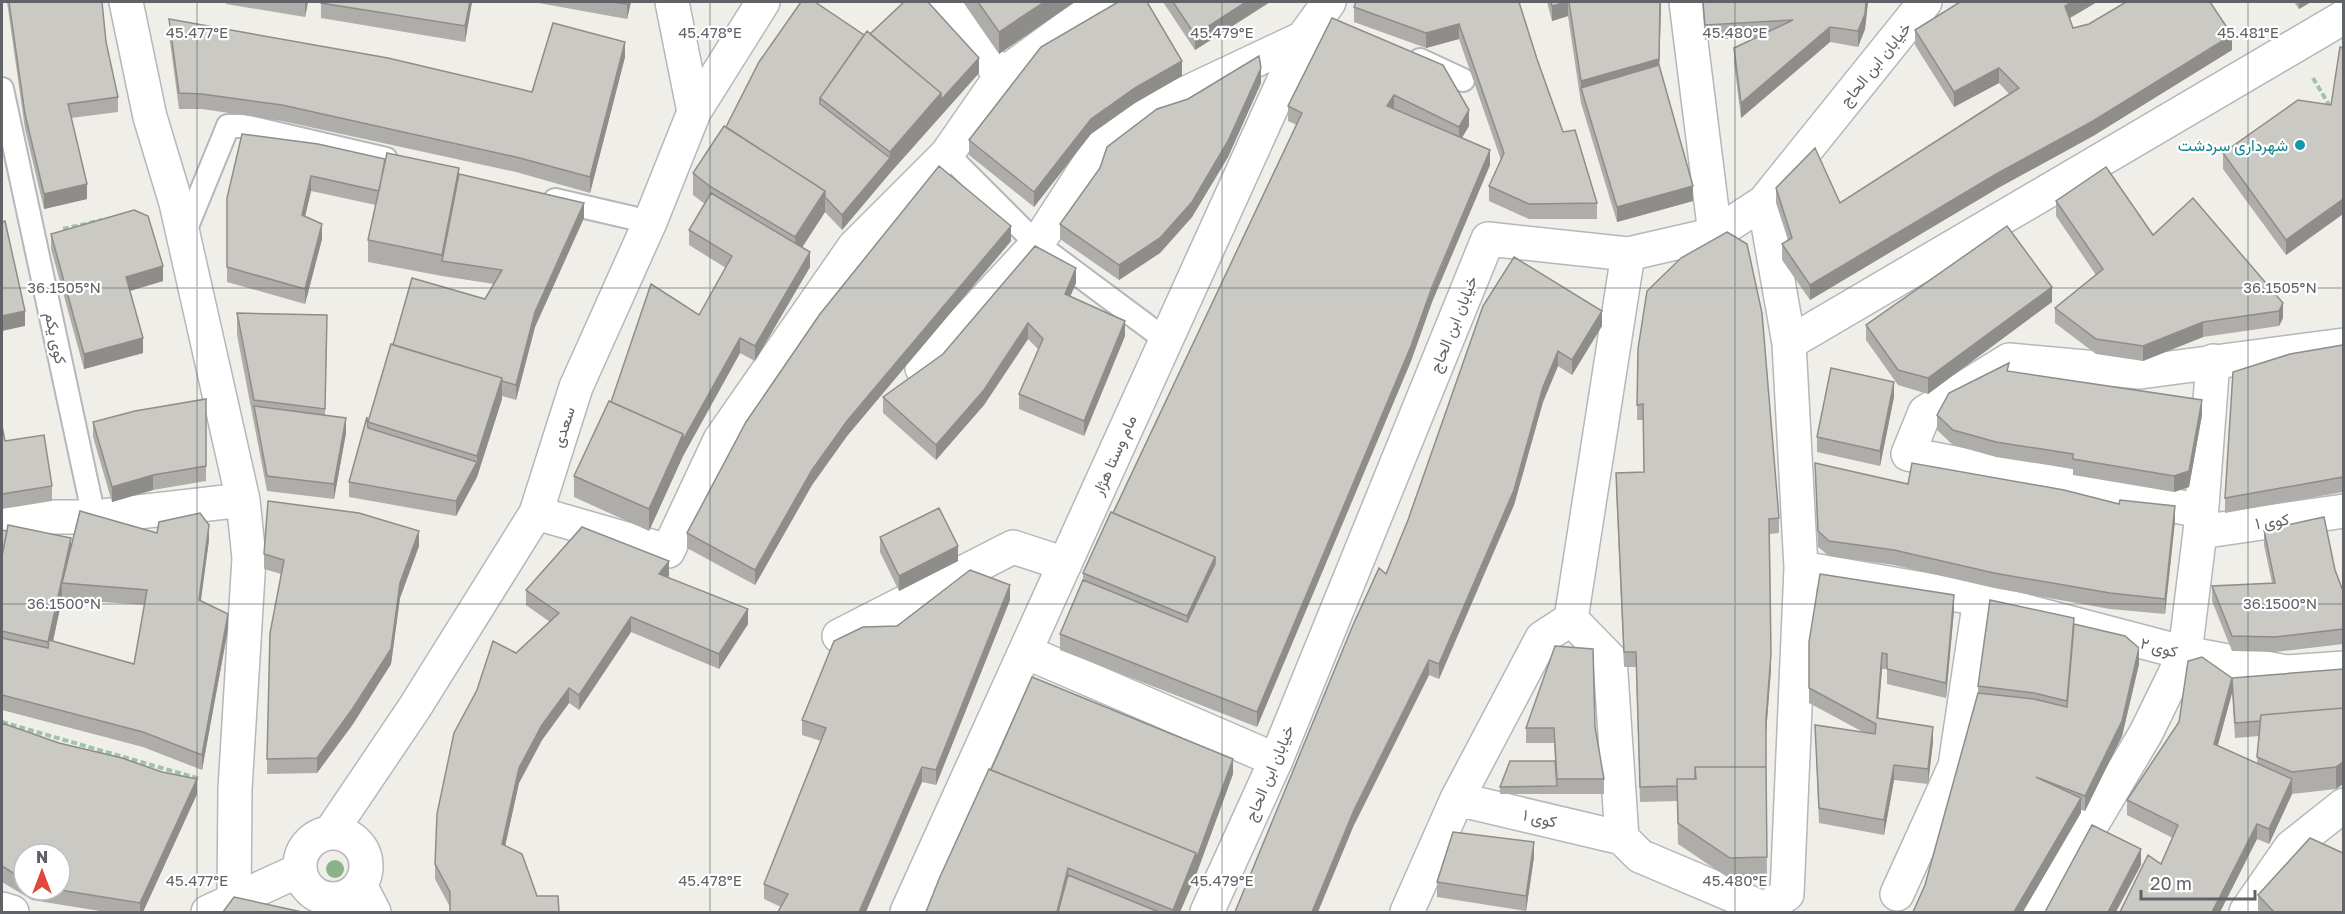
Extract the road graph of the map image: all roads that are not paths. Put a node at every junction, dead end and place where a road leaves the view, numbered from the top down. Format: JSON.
{"nodes":[{"id":1,"x":126,"y":2,"type":"edge"},
{"id":2,"x":672,"y":2,"type":"edge"},
{"id":3,"x":763,"y":2,"type":"edge"},
{"id":4,"x":944,"y":2,"type":"edge"},
{"id":5,"x":1102,"y":2,"type":"edge"},
{"id":6,"x":1686,"y":2,"type":"edge"},
{"id":7,"x":1926,"y":2,"type":"edge"},
{"id":8,"x":2343,"y":17,"type":"edge"},
{"id":9,"x":1323,"y":19,"type":"edge"},
{"id":10,"x":1404,"y":52,"type":"edge"},
{"id":11,"x":1001,"y":76,"type":"junction"},
{"id":12,"x":1463,"y":80,"type":"dead end"},
{"id":13,"x":2,"y":89,"type":"edge"},
{"id":14,"x":694,"y":112,"type":"junction"},
{"id":15,"x":947,"y":154,"type":"junction"},
{"id":16,"x":406,"y":164,"type":"edge"},
{"id":17,"x":534,"y":195,"type":"edge"},
{"id":18,"x":1764,"y":202,"type":"junction"},
{"id":19,"x":650,"y":222,"type":"junction"},
{"id":20,"x":1715,"y":234,"type":"junction"},
{"id":21,"x":183,"y":236,"type":"junction"},
{"id":22,"x":1037,"y":244,"type":"junction"},
{"id":23,"x":1628,"y":254,"type":"junction"},
{"id":24,"x":1166,"y":340,"type":"junction"},
{"id":25,"x":1789,"y":343,"type":"junction"},
{"id":26,"x":2343,"y":345,"type":"edge"},
{"id":27,"x":2213,"y":361,"type":"junction"},
{"id":28,"x":922,"y":368,"type":"edge"},
{"id":29,"x":243,"y":500,"type":"junction"},
{"id":30,"x":2343,"y":511,"type":"edge"},
{"id":31,"x":536,"y":513,"type":"junction"},
{"id":32,"x":94,"y":517,"type":"junction"},
{"id":33,"x":2,"y":518,"type":"edge"},
{"id":34,"x":2200,"y":522,"type":"junction"},
{"id":35,"x":1065,"y":564,"type":"junction"},
{"id":36,"x":1801,"y":568,"type":"junction"},
{"id":37,"x":1980,"y":599,"type":"junction"},
{"id":38,"x":1571,"y":619,"type":"junction"},
{"id":39,"x":839,"y":636,"type":"edge"},
{"id":40,"x":1026,"y":652,"type":"junction"},
{"id":41,"x":2185,"y":653,"type":"junction"},
{"id":42,"x":2343,"y":668,"type":"edge"},
{"id":43,"x":1276,"y":760,"type":"junction"},
{"id":44,"x":1457,"y":799,"type":"junction"},
{"id":45,"x":2343,"y":805,"type":"edge"},
{"id":46,"x":330,"y":833,"type":"junction"},
{"id":47,"x":1622,"y":838,"type":"junction"},
{"id":48,"x":300,"y":870,"type":"junction"},
{"id":49,"x":1897,"y":894,"type":"dead end"},
{"id":50,"x":367,"y":899,"type":"edge"},
{"id":51,"x":221,"y":906,"type":"edge"},
{"id":52,"x":2,"y":909,"type":"edge"},
{"id":53,"x":12,"y":912,"type":"edge"},
{"id":54,"x":907,"y":912,"type":"edge"},
{"id":55,"x":1207,"y":912,"type":"edge"},
{"id":56,"x":1407,"y":912,"type":"edge"},
{"id":57,"x":2040,"y":912,"type":"edge"},
{"id":58,"x":2246,"y":912,"type":"edge"}],
"edges":[{"from":1,"to":21,"type":"street"},
{"from":2,"to":14,"type":"street"},
{"from":3,"to":14,"type":"street","name":"سعدی"},
{"from":4,"to":11,"type":"street"},
{"from":5,"to":11,"type":"street"},
{"from":6,"to":20,"type":"street"},
{"from":7,"to":18,"type":"street","name":"خیابان ابن الحاج"},
{"from":8,"to":25,"type":"street"},
{"from":9,"to":22,"type":"street"},
{"from":9,"to":24,"type":"street","name":"مام وستا هژار"},
{"from":10,"to":12,"type":"lane"},
{"from":11,"to":15,"type":"street"},
{"from":13,"to":32,"type":"lane","name":"کوی یکم"},
{"from":14,"to":19,"type":"street","name":"سعدی"},
{"from":15,"to":22,"type":"lane"},
{"from":15,"to":31,"type":"street"},
{"from":16,"to":21,"type":"lane"},
{"from":17,"to":19,"type":"lane"},
{"from":18,"to":20,"type":"street","name":"خیابان ابن الحاج"},
{"from":18,"to":25,"type":"street"},
{"from":19,"to":31,"type":"street","name":"سعدی"},
{"from":20,"to":23,"type":"street","name":"خیابان ابن الحاج"},
{"from":21,"to":29,"type":"street"},
{"from":22,"to":24,"type":"lane"},
{"from":22,"to":28,"type":"street"},
{"from":23,"to":38,"type":"street"},
{"from":23,"to":43,"type":"street","name":"خیابان ابن الحاج"},
{"from":24,"to":35,"type":"street","name":"مام وستا هژار"},
{"from":25,"to":36,"type":"street"},
{"from":26,"to":27,"type":"street"},
{"from":27,"to":34,"type":"street"},
{"from":27,"to":34,"type":"street","name":"کوی ۱"},
{"from":29,"to":32,"type":"street"},
{"from":29,"to":51,"type":"street"},
{"from":30,"to":34,"type":"street","name":"کوی ۱"},
{"from":31,"to":46,"type":"street","name":"سعدی"},
{"from":32,"to":33,"type":"street"},
{"from":34,"to":41,"type":"street"},
{"from":35,"to":39,"type":"street"},
{"from":35,"to":40,"type":"street","name":"مام وستا هژار"},
{"from":36,"to":37,"type":"street","name":"کوی ۲"},
{"from":36,"to":47,"type":"street"},
{"from":37,"to":41,"type":"street","name":"کوی ۲"},
{"from":37,"to":49,"type":"street"},
{"from":38,"to":44,"type":"street"},
{"from":38,"to":47,"type":"street"},
{"from":40,"to":43,"type":"street"},
{"from":40,"to":54,"type":"street","name":"مام وستا هژار"},
{"from":41,"to":42,"type":"street","name":"کوی ۲"},
{"from":41,"to":57,"type":"street"},
{"from":43,"to":55,"type":"street","name":"خیابان ابن الحاج"},
{"from":44,"to":47,"type":"street","name":"کوی ۱"},
{"from":44,"to":56,"type":"street"},
{"from":45,"to":58,"type":"street"},
{"from":46,"to":48,"type":"street"},
{"from":46,"to":50,"type":"street"},
{"from":48,"to":50,"type":"street"},
{"from":48,"to":51,"type":"street"},
{"from":52,"to":53,"type":"street"}]}
